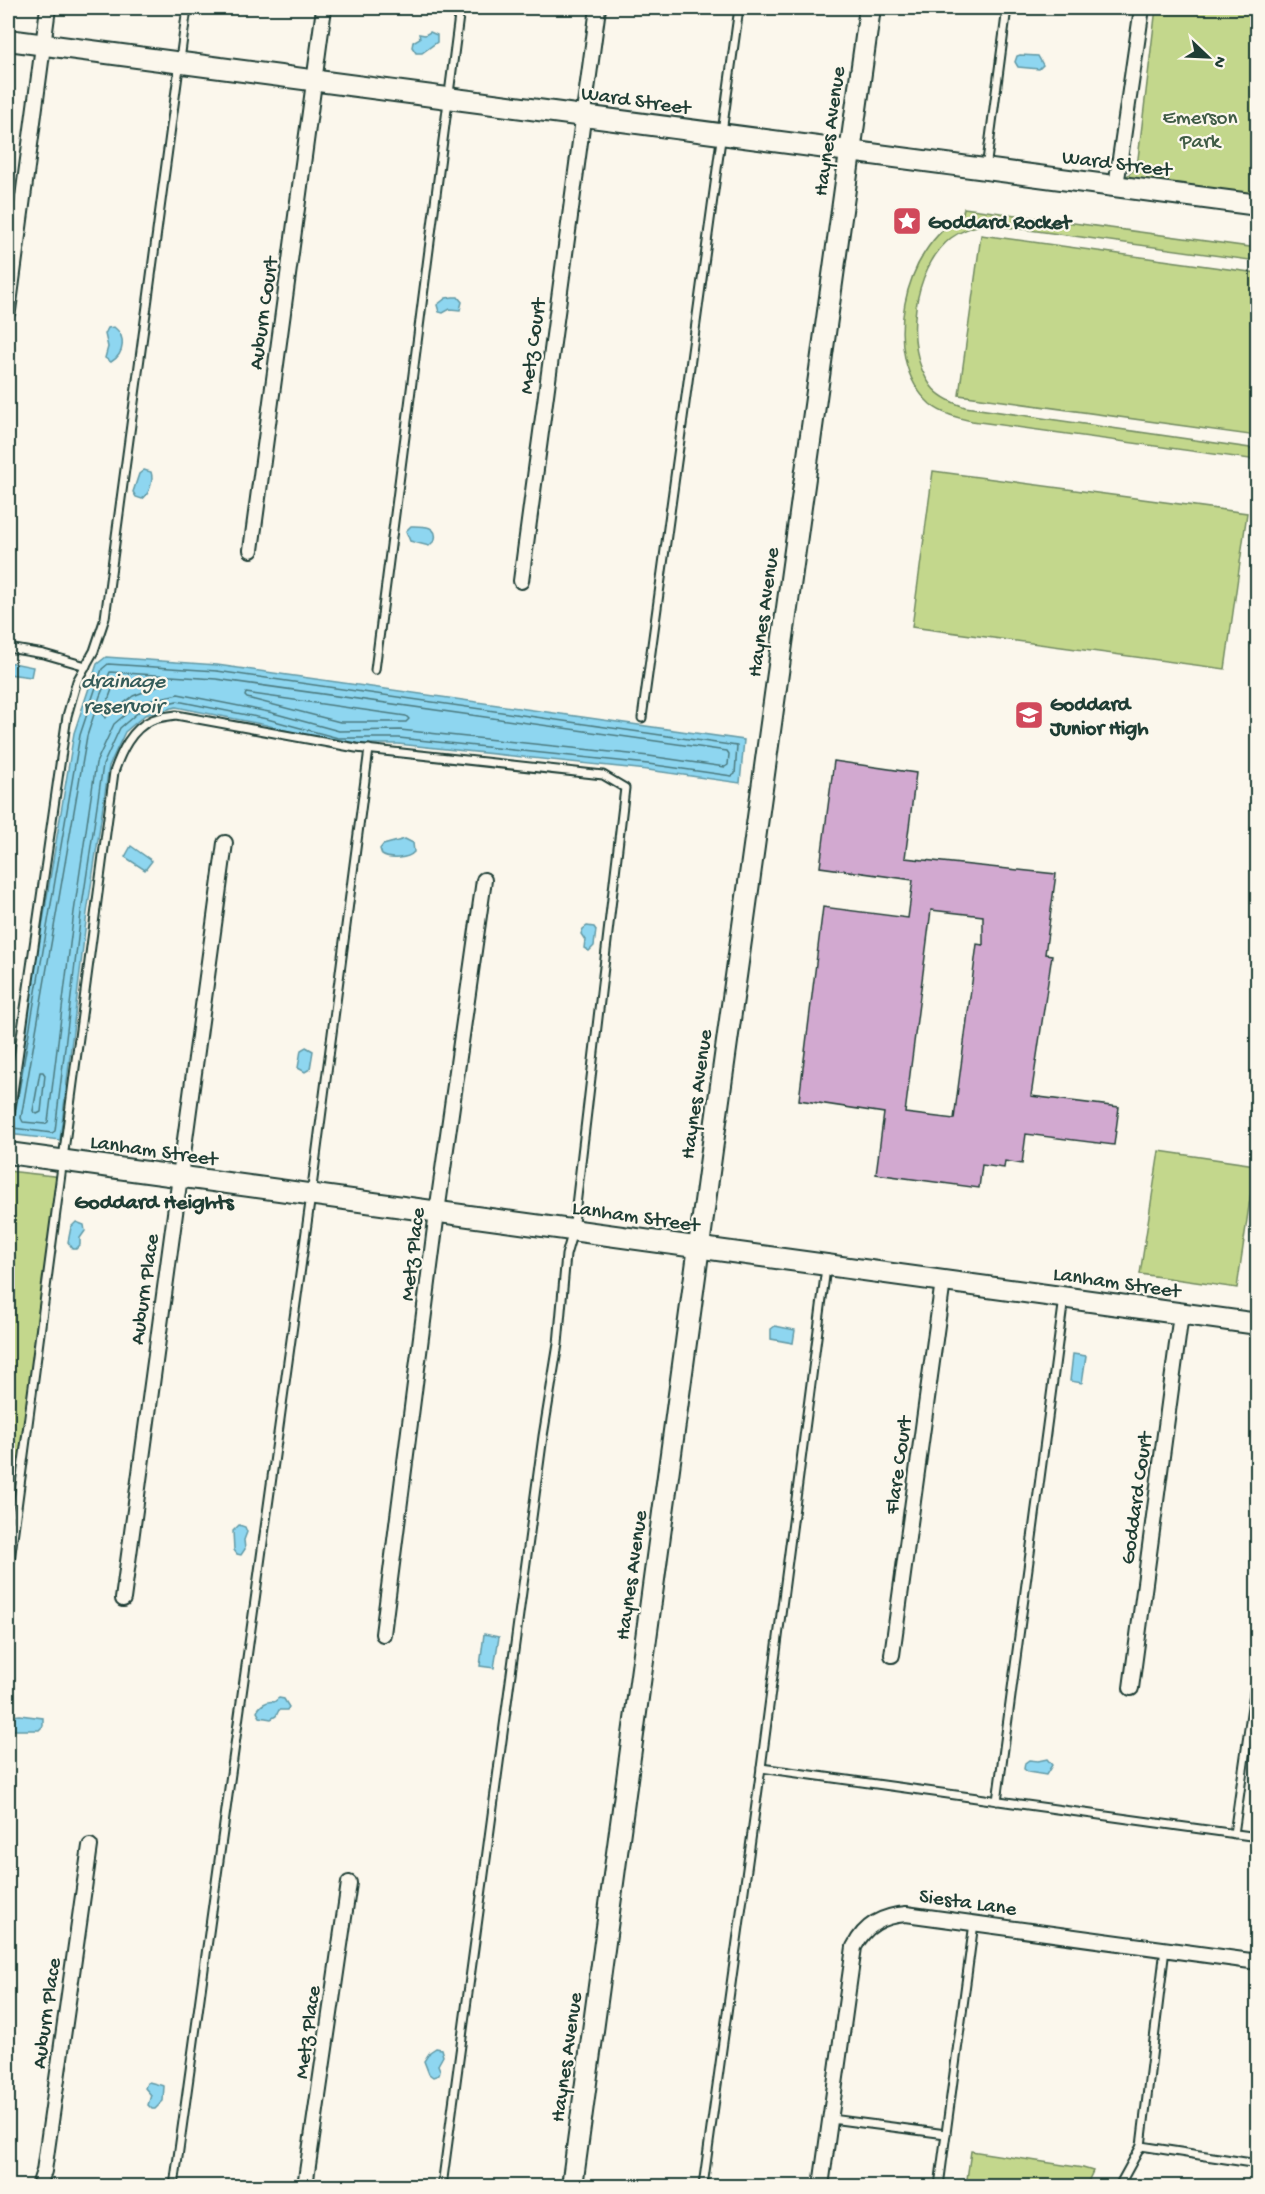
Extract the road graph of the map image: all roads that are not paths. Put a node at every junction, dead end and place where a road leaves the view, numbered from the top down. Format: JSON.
{"nodes":[{"id":1,"x":48,"y":8,"type":"edge"},
{"id":2,"x":187,"y":8,"type":"edge"},
{"id":3,"x":324,"y":8,"type":"edge"},
{"id":4,"x":460,"y":8,"type":"edge"},
{"id":5,"x":598,"y":8,"type":"edge"},
{"id":6,"x":739,"y":8,"type":"edge"},
{"id":7,"x":870,"y":8,"type":"edge"},
{"id":8,"x":1007,"y":8,"type":"edge"},
{"id":9,"x":1142,"y":8,"type":"edge"},
{"id":10,"x":8,"y":40,"type":"edge"},
{"id":11,"x":43,"y":45,"type":"junction"},
{"id":12,"x":180,"y":63,"type":"junction"},
{"id":13,"x":314,"y":81,"type":"junction"},
{"id":14,"x":447,"y":98,"type":"junction"},
{"id":15,"x":584,"y":116,"type":"junction"},
{"id":16,"x":722,"y":135,"type":"junction"},
{"id":17,"x":850,"y":152,"type":"junction"},
{"id":18,"x":986,"y":169,"type":"junction"},
{"id":19,"x":1116,"y":186,"type":"junction"},
{"id":20,"x":1257,"y":204,"type":"edge"},
{"id":21,"x":8,"y":310,"type":"edge"},
{"id":22,"x":251,"y":550,"type":"dead end"},
{"id":23,"x":521,"y":582,"type":"dead end"},
{"id":24,"x":8,"y":648,"type":"edge"},
{"id":25,"x":86,"y":666,"type":"junction"},
{"id":26,"x":375,"y":670,"type":"dead end"},
{"id":27,"x":642,"y":718,"type":"dead end"},
{"id":28,"x":369,"y":749,"type":"junction"},
{"id":29,"x":225,"y":843,"type":"dead end"},
{"id":30,"x":484,"y":880,"type":"dead end"},
{"id":31,"x":8,"y":1127,"type":"edge"},
{"id":32,"x":8,"y":1153,"type":"edge"},
{"id":33,"x":64,"y":1161,"type":"junction"},
{"id":34,"x":179,"y":1177,"type":"junction"},
{"id":35,"x":311,"y":1195,"type":"junction"},
{"id":36,"x":437,"y":1212,"type":"junction"},
{"id":37,"x":573,"y":1231,"type":"junction"},
{"id":38,"x":699,"y":1248,"type":"junction"},
{"id":39,"x":827,"y":1265,"type":"junction"},
{"id":40,"x":943,"y":1281,"type":"junction"},
{"id":41,"x":1064,"y":1297,"type":"junction"},
{"id":42,"x":1181,"y":1314,"type":"junction"},
{"id":43,"x":1257,"y":1324,"type":"edge"},
{"id":44,"x":8,"y":1576,"type":"edge"},
{"id":45,"x":123,"y":1599,"type":"dead end"},
{"id":46,"x":383,"y":1634,"type":"dead end"},
{"id":47,"x":892,"y":1656,"type":"dead end"},
{"id":48,"x":1257,"y":1664,"type":"edge"},
{"id":49,"x":1131,"y":1688,"type":"dead end"},
{"id":50,"x":761,"y":1768,"type":"junction"},
{"id":51,"x":997,"y":1801,"type":"junction"},
{"id":52,"x":1234,"y":1834,"type":"junction"},
{"id":53,"x":1257,"y":1837,"type":"edge"},
{"id":54,"x":90,"y":1846,"type":"dead end"},
{"id":55,"x":349,"y":1883,"type":"dead end"},
{"id":56,"x":974,"y":1923,"type":"junction"},
{"id":57,"x":1165,"y":1949,"type":"junction"},
{"id":58,"x":1257,"y":1962,"type":"edge"},
{"id":59,"x":831,"y":2119,"type":"junction"},
{"id":60,"x":946,"y":2134,"type":"junction"},
{"id":61,"x":1141,"y":2146,"type":"junction"},
{"id":62,"x":1257,"y":2163,"type":"edge"},
{"id":63,"x":39,"y":2187,"type":"edge"},
{"id":64,"x":174,"y":2187,"type":"edge"},
{"id":65,"x":304,"y":2187,"type":"edge"},
{"id":66,"x":442,"y":2187,"type":"edge"},
{"id":67,"x":572,"y":2187,"type":"edge"},
{"id":68,"x":703,"y":2187,"type":"edge"},
{"id":69,"x":821,"y":2187,"type":"edge"},
{"id":70,"x":939,"y":2187,"type":"edge"},
{"id":71,"x":1119,"y":2187,"type":"edge"}],
"edges":[{"from":1,"to":11,"type":"street"},
{"from":2,"to":12,"type":"lane"},
{"from":3,"to":13,"type":"street","name":"Auburn Court"},
{"from":4,"to":14,"type":"lane"},
{"from":5,"to":15,"type":"street","name":"Metz Court"},
{"from":6,"to":16,"type":"lane"},
{"from":7,"to":17,"type":"street","name":"Haynes Avenue"},
{"from":8,"to":18,"type":"lane"},
{"from":9,"to":19,"type":"street"},
{"from":10,"to":11,"type":"street","name":"Ward Street"},
{"from":11,"to":12,"type":"street","name":"Ward Street"},
{"from":11,"to":21,"type":"street"},
{"from":12,"to":13,"type":"street","name":"Ward Street"},
{"from":12,"to":25,"type":"lane"},
{"from":13,"to":14,"type":"street","name":"Ward Street"},
{"from":13,"to":22,"type":"street","name":"Auburn Court"},
{"from":14,"to":15,"type":"street","name":"Ward Street"},
{"from":14,"to":26,"type":"lane"},
{"from":15,"to":16,"type":"street","name":"Ward Street"},
{"from":15,"to":23,"type":"street","name":"Metz Court"},
{"from":16,"to":17,"type":"street","name":"Ward Street"},
{"from":16,"to":27,"type":"lane"},
{"from":17,"to":18,"type":"street","name":"Ward Street"},
{"from":17,"to":38,"type":"street","name":"Haynes Avenue"},
{"from":18,"to":19,"type":"street","name":"Ward Street"},
{"from":19,"to":20,"type":"street","name":"Ward Street"},
{"from":24,"to":25,"type":"lane"},
{"from":25,"to":31,"type":"lane"},
{"from":28,"to":33,"type":"lane"},
{"from":28,"to":35,"type":"lane"},
{"from":28,"to":37,"type":"lane"},
{"from":29,"to":34,"type":"street","name":"Auburn Place"},
{"from":30,"to":36,"type":"street","name":"Metz Place"},
{"from":32,"to":33,"type":"street","name":"Lanham Street"},
{"from":33,"to":34,"type":"street","name":"Lanham Street"},
{"from":33,"to":44,"type":"lane"},
{"from":34,"to":35,"type":"street","name":"Lanham Street"},
{"from":34,"to":45,"type":"street","name":"Auburn Place"},
{"from":35,"to":36,"type":"street","name":"Lanham Street"},
{"from":35,"to":64,"type":"lane"},
{"from":36,"to":37,"type":"street","name":"Lanham Street"},
{"from":36,"to":46,"type":"street","name":"Metz Place"},
{"from":37,"to":38,"type":"street","name":"Lanham Street"},
{"from":37,"to":66,"type":"lane"},
{"from":38,"to":39,"type":"street","name":"Lanham Street"},
{"from":38,"to":67,"type":"street","name":"Haynes Avenue"},
{"from":39,"to":40,"type":"street","name":"Lanham Street"},
{"from":39,"to":50,"type":"lane"},
{"from":40,"to":41,"type":"street","name":"Lanham Street"},
{"from":40,"to":47,"type":"street","name":"Flare Court"},
{"from":41,"to":42,"type":"street","name":"Lanham Street"},
{"from":41,"to":51,"type":"lane"},
{"from":42,"to":43,"type":"street","name":"Lanham Street"},
{"from":42,"to":49,"type":"street","name":"Goddard Court"},
{"from":48,"to":52,"type":"lane"},
{"from":50,"to":51,"type":"lane"},
{"from":50,"to":68,"type":"lane"},
{"from":51,"to":52,"type":"lane"},
{"from":52,"to":53,"type":"lane"},
{"from":54,"to":63,"type":"street","name":"Auburn Place"},
{"from":55,"to":65,"type":"street","name":"Metz Place"},
{"from":56,"to":57,"type":"street","name":"Siesta Lane"},
{"from":56,"to":59,"type":"street","name":"Siesta Lane"},
{"from":56,"to":60,"type":"lane"},
{"from":57,"to":58,"type":"street","name":"Siesta Lane"},
{"from":57,"to":61,"type":"lane"},
{"from":59,"to":60,"type":"lane"},
{"from":59,"to":69,"type":"street","name":"Siesta Lane"},
{"from":60,"to":70,"type":"lane"},
{"from":61,"to":62,"type":"lane"},
{"from":61,"to":71,"type":"lane"}]}
